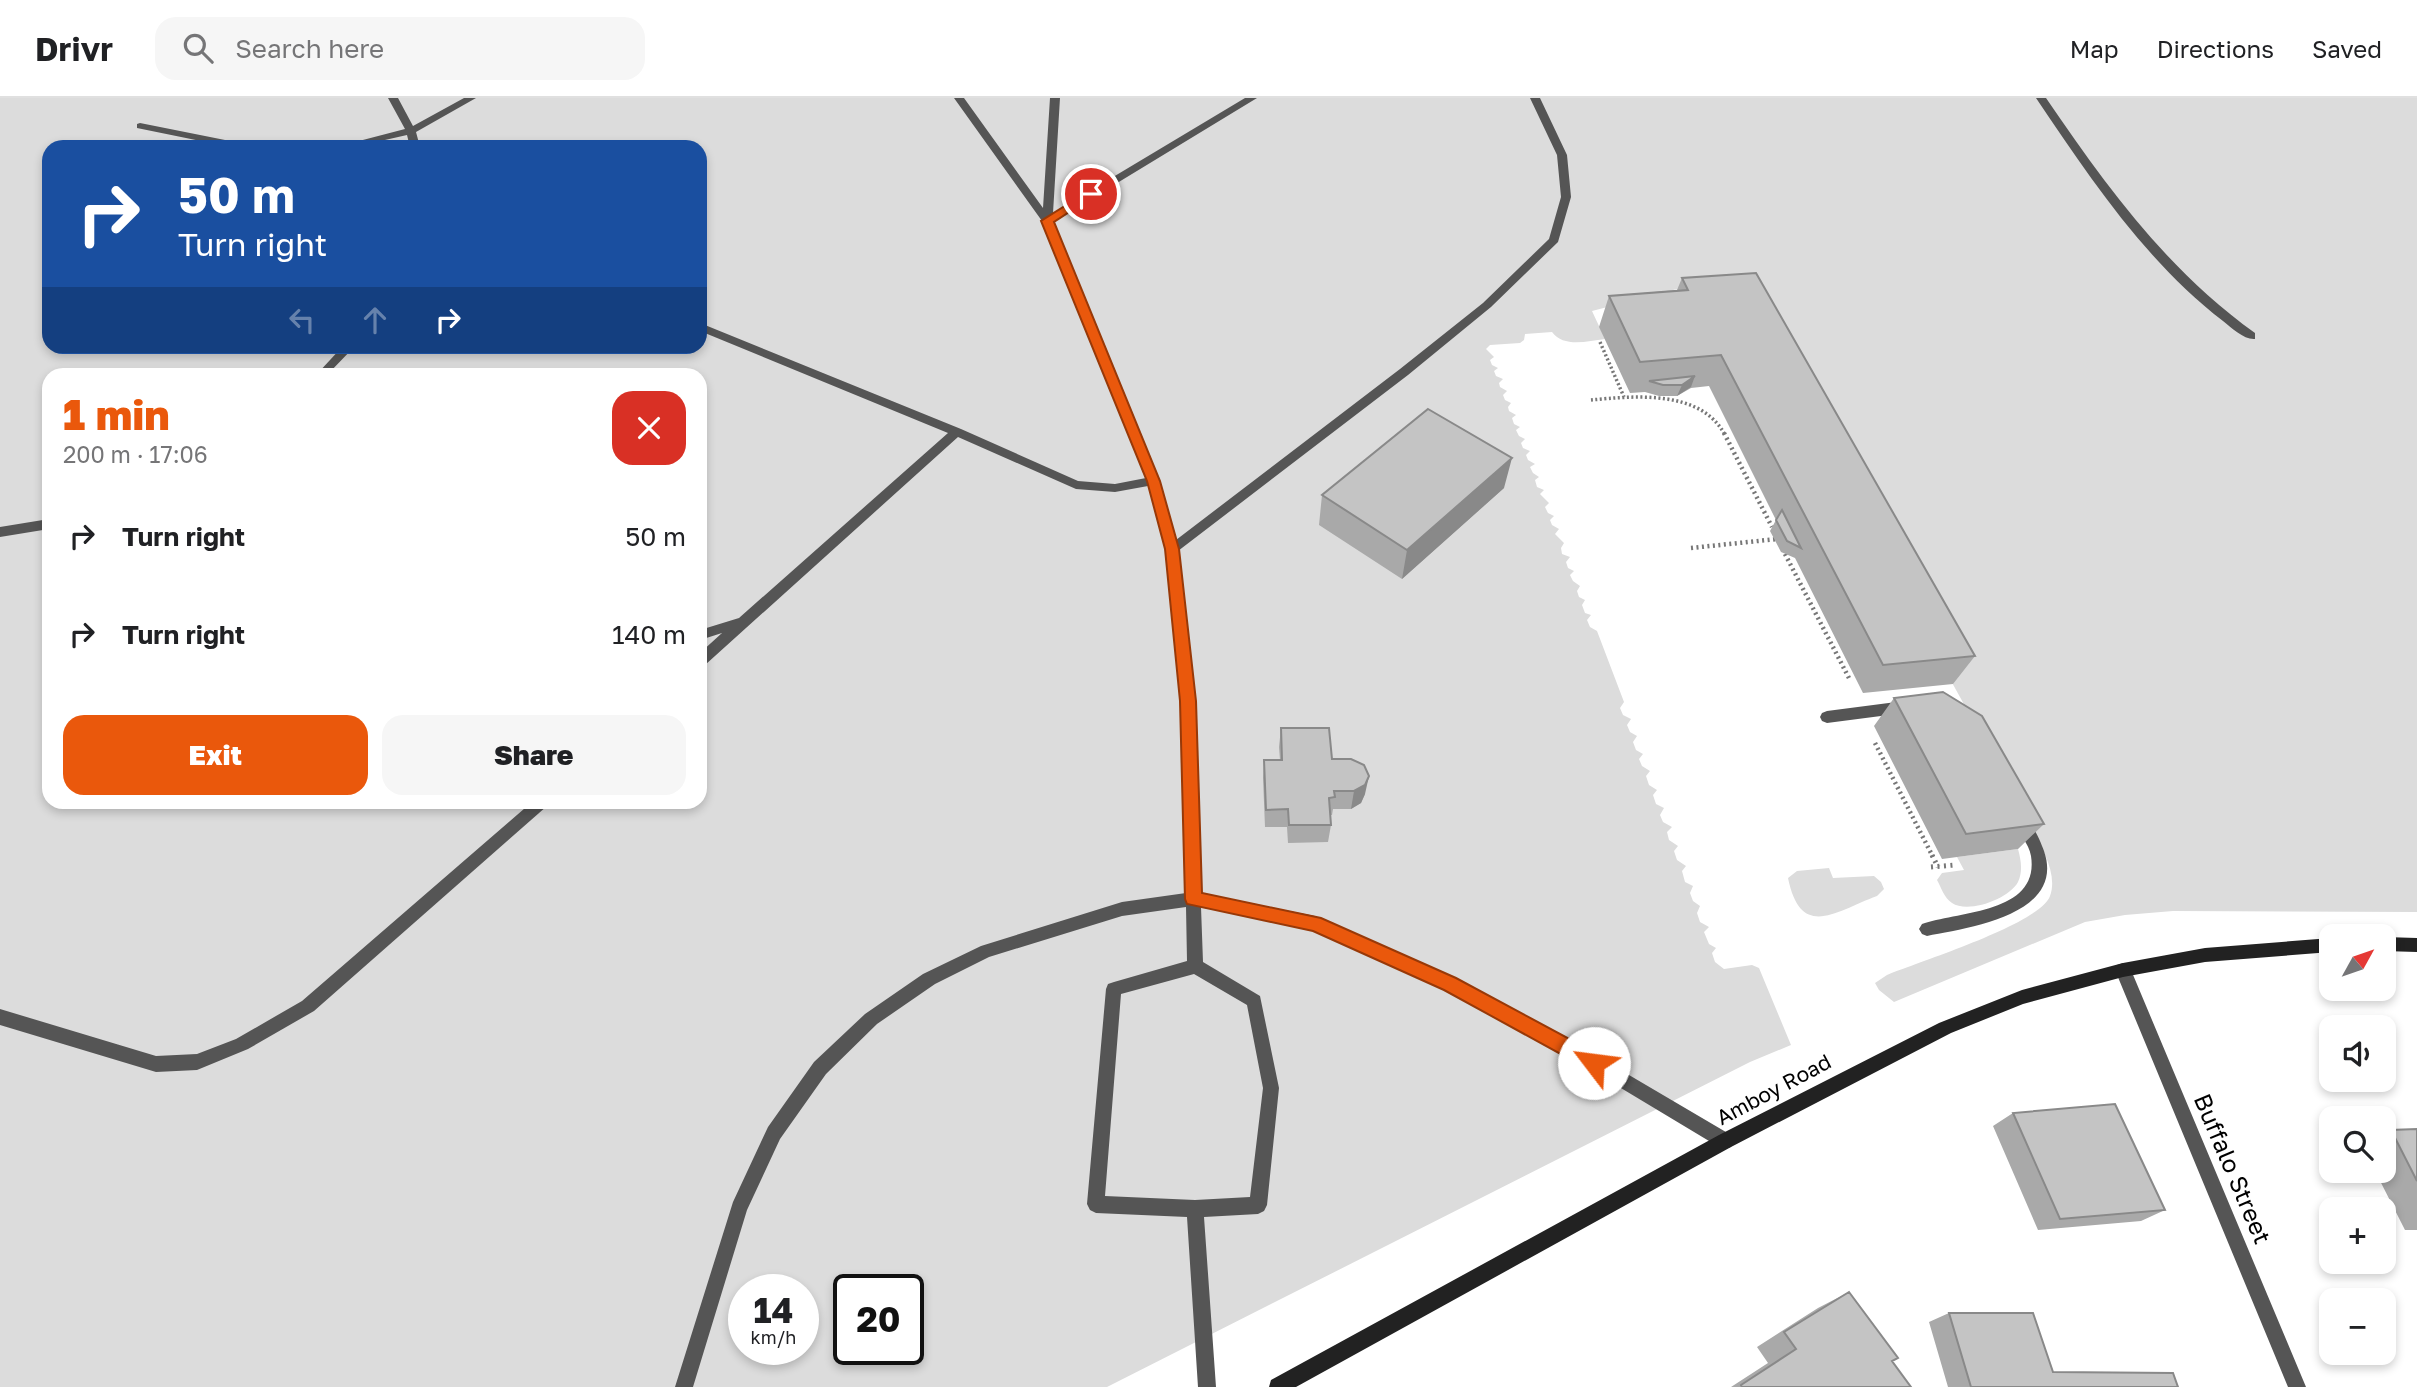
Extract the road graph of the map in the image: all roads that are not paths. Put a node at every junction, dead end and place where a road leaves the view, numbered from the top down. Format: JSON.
{"nodes":[{"id":1,"x":393,"y":98,"type":"edge"},
{"id":2,"x":471,"y":98,"type":"edge"},
{"id":3,"x":959,"y":98,"type":"edge"},
{"id":4,"x":1055,"y":98,"type":"edge"},
{"id":5,"x":1252,"y":98,"type":"edge"},
{"id":6,"x":1535,"y":98,"type":"edge"},
{"id":7,"x":2041,"y":98,"type":"edge"},
{"id":8,"x":140,"y":126,"type":"dead end"},
{"id":9,"x":411,"y":131,"type":"junction"},
{"id":10,"x":210,"y":140,"type":"edge"},
{"id":11,"x":372,"y":140,"type":"edge"},
{"id":12,"x":413,"y":140,"type":"edge"},
{"id":13,"x":1047,"y":221,"type":"junction"},
{"id":14,"x":707,"y":330,"type":"edge"},
{"id":15,"x":2251,"y":336,"type":"dead end"},
{"id":16,"x":342,"y":354,"type":"edge"},
{"id":17,"x":328,"y":368,"type":"edge"},
{"id":18,"x":957,"y":432,"type":"junction"},
{"id":19,"x":1153,"y":481,"type":"junction"},
{"id":20,"x":42,"y":525,"type":"edge"},
{"id":21,"x":0,"y":532,"type":"edge"},
{"id":22,"x":1172,"y":549,"type":"junction"},
{"id":23,"x":746,"y":620,"type":"junction"},
{"id":24,"x":707,"y":633,"type":"edge"},
{"id":25,"x":707,"y":655,"type":"edge"},
{"id":26,"x":1921,"y":707,"type":"edge"},
{"id":27,"x":1828,"y":717,"type":"dead end"},
{"id":28,"x":2009,"y":803,"type":"edge"},
{"id":29,"x":534,"y":809,"type":"edge"},
{"id":30,"x":1194,"y":899,"type":"junction"},
{"id":31,"x":1927,"y":929,"type":"dead end"},
{"id":32,"x":2396,"y":944,"type":"edge"},
{"id":33,"x":2417,"y":945,"type":"edge"},
{"id":34,"x":2319,"y":946,"type":"edge"},
{"id":35,"x":1195,"y":966,"type":"junction"},
{"id":36,"x":2123,"y":970,"type":"junction"},
{"id":37,"x":0,"y":1017,"type":"edge"},
{"id":38,"x":1725,"y":1141,"type":"junction"},
{"id":39,"x":1195,"y":1209,"type":"junction"},
{"id":40,"x":684,"y":1387,"type":"edge"},
{"id":41,"x":1207,"y":1387,"type":"edge"},
{"id":42,"x":1278,"y":1387,"type":"edge"},
{"id":43,"x":2297,"y":1387,"type":"edge"}],
"edges":[{"from":1,"to":9,"type":"street"},
{"from":2,"to":9,"type":"street"},
{"from":3,"to":13,"type":"street"},
{"from":4,"to":13,"type":"street"},
{"from":5,"to":13,"type":"street"},
{"from":6,"to":22,"type":"street"},
{"from":7,"to":15,"type":"street"},
{"from":8,"to":10,"type":"street"},
{"from":9,"to":11,"type":"street"},
{"from":9,"to":12,"type":"street"},
{"from":13,"to":19,"type":"street"},
{"from":14,"to":18,"type":"street"},
{"from":16,"to":17,"type":"street"},
{"from":18,"to":19,"type":"street"},
{"from":18,"to":23,"type":"street"},
{"from":19,"to":22,"type":"street"},
{"from":20,"to":21,"type":"street"},
{"from":22,"to":30,"type":"street"},
{"from":23,"to":24,"type":"street"},
{"from":23,"to":25,"type":"street"},
{"from":26,"to":27,"type":"street"},
{"from":28,"to":31,"type":"street"},
{"from":29,"to":37,"type":"street"},
{"from":30,"to":35,"type":"street"},
{"from":30,"to":38,"type":"street"},
{"from":30,"to":40,"type":"street"},
{"from":32,"to":33,"type":"main road"},
{"from":34,"to":36,"type":"main road","name":"Amboy Road"},
{"from":35,"to":39,"type":"street"},
{"from":35,"to":39,"type":"street"},
{"from":36,"to":38,"type":"main road","name":"Amboy Road"},
{"from":36,"to":43,"type":"street","name":"Buffalo Street"},
{"from":38,"to":42,"type":"main road","name":"Amboy Road"},
{"from":39,"to":41,"type":"street"}]}
